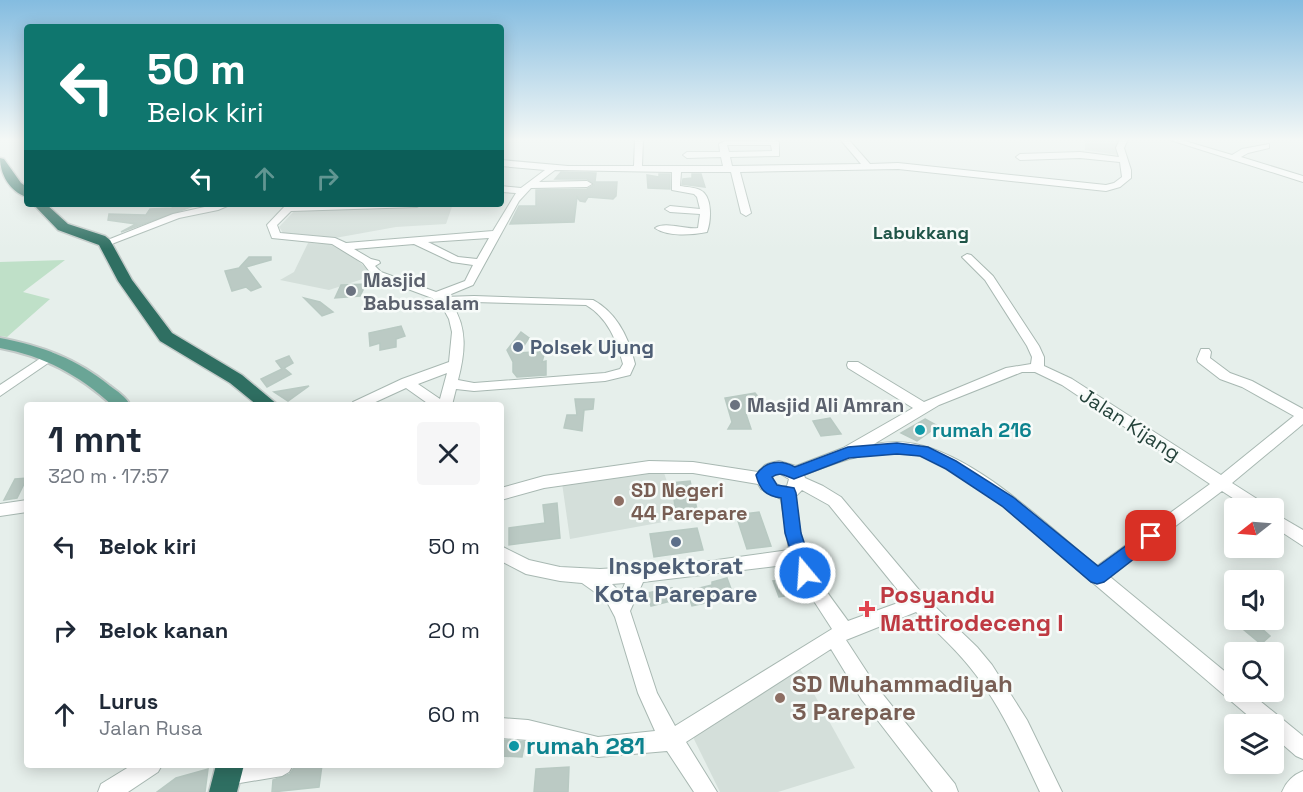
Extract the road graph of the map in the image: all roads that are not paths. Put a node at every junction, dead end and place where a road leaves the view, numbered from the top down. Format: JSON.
{"nodes":[{"id":1,"x":10,"y":176,"type":"edge"},
{"id":2,"x":542,"y":176,"type":"edge"},
{"id":3,"x":676,"y":176,"type":"edge"},
{"id":4,"x":734,"y":176,"type":"edge"},
{"id":5,"x":987,"y":176,"type":"edge"},
{"id":6,"x":1126,"y":176,"type":"edge"},
{"id":7,"x":587,"y":184,"type":"dead end"},
{"id":8,"x":526,"y":188,"type":"junction"},
{"id":9,"x":504,"y":189,"type":"edge"},
{"id":10,"x":24,"y":192,"type":"edge"},
{"id":11,"x":42,"y":207,"type":"edge"},
{"id":12,"x":220,"y":207,"type":"edge"},
{"id":13,"x":289,"y":207,"type":"edge"},
{"id":14,"x":298,"y":207,"type":"edge"},
{"id":15,"x":355,"y":207,"type":"edge"},
{"id":16,"x":670,"y":209,"type":"dead end"},
{"id":17,"x":705,"y":212,"type":"junction"},
{"id":18,"x":746,"y":213,"type":"dead end"},
{"id":19,"x":660,"y":228,"type":"dead end"},
{"id":20,"x":495,"y":234,"type":"junction"},
{"id":21,"x":414,"y":240,"type":"junction"},
{"id":22,"x":105,"y":243,"type":"junction"},
{"id":23,"x":347,"y":246,"type":"junction"},
{"id":24,"x":967,"y":257,"type":"dead end"},
{"id":25,"x":480,"y":263,"type":"junction"},
{"id":26,"x":440,"y":298,"type":"junction"},
{"id":27,"x":0,"y":343,"type":"edge"},
{"id":28,"x":1205,"y":352,"type":"dead end"},
{"id":29,"x":50,"y":356,"type":"junction"},
{"id":30,"x":455,"y":365,"type":"junction"},
{"id":31,"x":853,"y":365,"type":"dead end"},
{"id":32,"x":1037,"y":368,"type":"junction"},
{"id":33,"x":407,"y":382,"type":"junction"},
{"id":34,"x":452,"y":384,"type":"junction"},
{"id":35,"x":0,"y":393,"type":"edge"},
{"id":36,"x":118,"y":402,"type":"edge"},
{"id":37,"x":265,"y":402,"type":"edge"},
{"id":38,"x":364,"y":402,"type":"edge"},
{"id":39,"x":435,"y":402,"type":"edge"},
{"id":40,"x":446,"y":402,"type":"edge"},
{"id":41,"x":923,"y":408,"type":"junction"},
{"id":42,"x":1302,"y":417,"type":"edge"},
{"id":43,"x":848,"y":452,"type":"junction"},
{"id":44,"x":764,"y":479,"type":"junction"},
{"id":45,"x":793,"y":483,"type":"junction"},
{"id":46,"x":1222,"y":483,"type":"junction"},
{"id":47,"x":504,"y":493,"type":"edge"},
{"id":48,"x":1244,"y":498,"type":"edge"},
{"id":49,"x":24,"y":506,"type":"edge"},
{"id":50,"x":0,"y":510,"type":"edge"},
{"id":51,"x":1284,"y":526,"type":"edge"},
{"id":52,"x":1303,"y":539,"type":"edge"},
{"id":53,"x":504,"y":554,"type":"edge"},
{"id":54,"x":798,"y":556,"type":"junction"},
{"id":55,"x":584,"y":575,"type":"junction"},
{"id":56,"x":1097,"y":576,"type":"junction"},
{"id":57,"x":637,"y":577,"type":"junction"},
{"id":58,"x":919,"y":603,"type":"junction"},
{"id":59,"x":622,"y":609,"type":"junction"},
{"id":60,"x":839,"y":635,"type":"junction"},
{"id":61,"x":504,"y":728,"type":"edge"},
{"id":62,"x":671,"y":740,"type":"junction"},
{"id":63,"x":1303,"y":749,"type":"edge"},
{"id":64,"x":146,"y":768,"type":"edge"},
{"id":65,"x":268,"y":768,"type":"edge"},
{"id":66,"x":227,"y":777,"type":"edge"},
{"id":67,"x":1303,"y":782,"type":"edge"},
{"id":68,"x":109,"y":792,"type":"edge"},
{"id":69,"x":706,"y":792,"type":"edge"},
{"id":70,"x":947,"y":792,"type":"edge"},
{"id":71,"x":1051,"y":792,"type":"edge"},
{"id":72,"x":1293,"y":792,"type":"edge"}],
"edges":[{"from":1,"to":10,"type":"highway"},
{"from":2,"to":8,"type":"street"},
{"from":3,"to":17,"type":"street"},
{"from":4,"to":18,"type":"street"},
{"from":5,"to":6,"type":"street"},
{"from":7,"to":8,"type":"street"},
{"from":8,"to":9,"type":"street"},
{"from":8,"to":20,"type":"street"},
{"from":11,"to":22,"type":"highway"},
{"from":12,"to":22,"type":"street"},
{"from":13,"to":23,"type":"street"},
{"from":14,"to":15,"type":"street"},
{"from":16,"to":17,"type":"street"},
{"from":17,"to":19,"type":"street"},
{"from":20,"to":21,"type":"street"},
{"from":20,"to":25,"type":"street"},
{"from":21,"to":23,"type":"street"},
{"from":21,"to":25,"type":"street"},
{"from":22,"to":37,"type":"highway"},
{"from":23,"to":26,"type":"street"},
{"from":24,"to":32,"type":"street"},
{"from":25,"to":26,"type":"street"},
{"from":26,"to":30,"type":"street"},
{"from":26,"to":34,"type":"street"},
{"from":27,"to":29,"type":"main road"},
{"from":28,"to":42,"type":"street"},
{"from":29,"to":35,"type":"street"},
{"from":29,"to":36,"type":"main road"},
{"from":30,"to":33,"type":"street"},
{"from":30,"to":34,"type":"street"},
{"from":31,"to":41,"type":"street"},
{"from":32,"to":41,"type":"street"},
{"from":32,"to":46,"type":"street","name":"Jalan Kijang"},
{"from":33,"to":38,"type":"street"},
{"from":33,"to":39,"type":"street"},
{"from":34,"to":40,"type":"street"},
{"from":41,"to":43,"type":"street"},
{"from":42,"to":46,"type":"street"},
{"from":43,"to":45,"type":"street"},
{"from":43,"to":56,"type":"street"},
{"from":44,"to":45,"type":"street"},
{"from":44,"to":45,"type":"street"},
{"from":44,"to":47,"type":"street"},
{"from":45,"to":54,"type":"street"},
{"from":45,"to":58,"type":"street"},
{"from":46,"to":48,"type":"street","name":"Jalan Kijang"},
{"from":46,"to":56,"type":"street"},
{"from":49,"to":50,"type":"street"},
{"from":51,"to":52,"type":"street"},
{"from":53,"to":55,"type":"street"},
{"from":54,"to":57,"type":"street"},
{"from":54,"to":60,"type":"street"},
{"from":55,"to":57,"type":"street"},
{"from":55,"to":59,"type":"street"},
{"from":56,"to":63,"type":"street"},
{"from":57,"to":59,"type":"street"},
{"from":58,"to":60,"type":"street"},
{"from":58,"to":71,"type":"street"},
{"from":59,"to":62,"type":"street"},
{"from":60,"to":62,"type":"street"},
{"from":60,"to":70,"type":"street"},
{"from":61,"to":62,"type":"street"},
{"from":62,"to":69,"type":"street"},
{"from":64,"to":68,"type":"street"},
{"from":65,"to":66,"type":"street"},
{"from":67,"to":72,"type":"street"}]}
